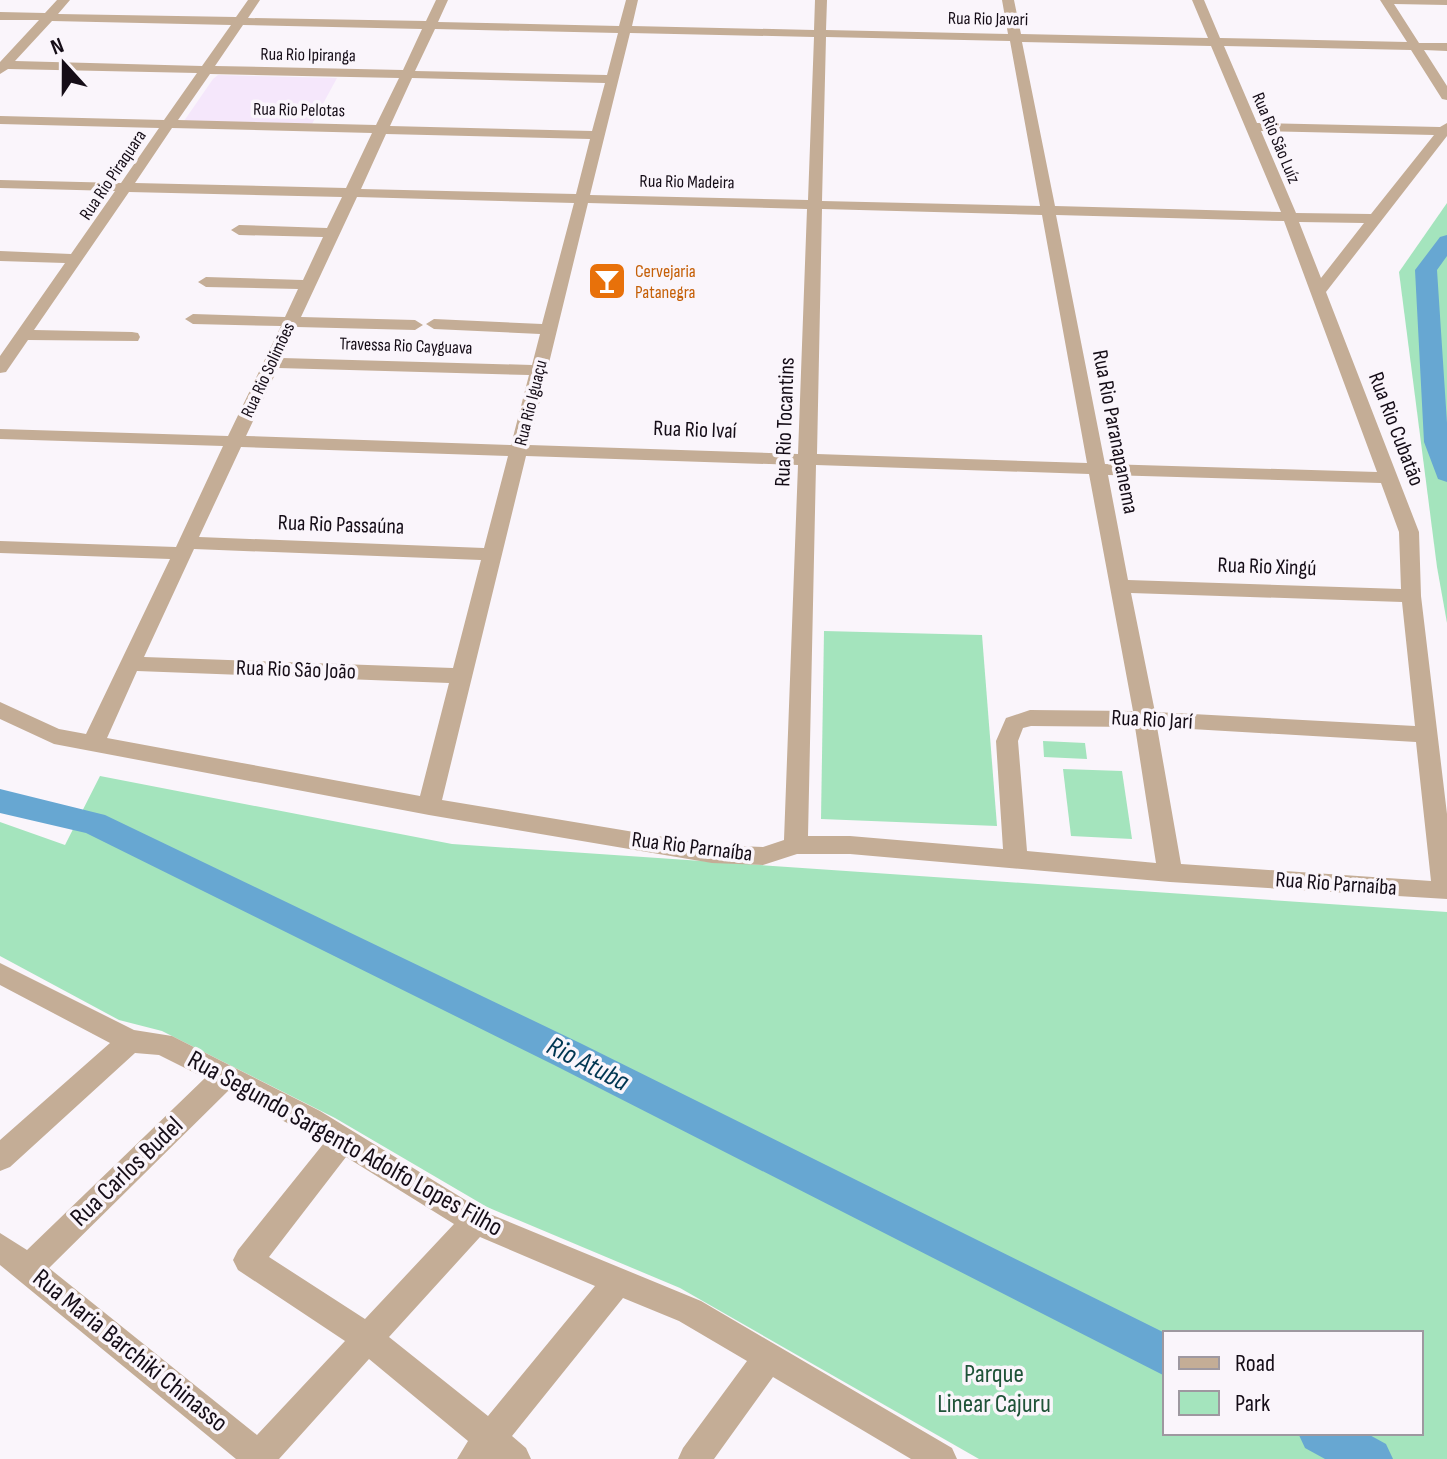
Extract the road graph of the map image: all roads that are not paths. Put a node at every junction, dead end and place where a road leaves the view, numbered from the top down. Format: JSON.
{"nodes":[{"id":1,"x":64,"y":0,"type":"edge"},
{"id":2,"x":254,"y":0,"type":"edge"},
{"id":3,"x":442,"y":0,"type":"edge"},
{"id":4,"x":632,"y":0,"type":"edge"},
{"id":5,"x":821,"y":0,"type":"edge"},
{"id":6,"x":1008,"y":0,"type":"edge"},
{"id":7,"x":1198,"y":0,"type":"edge"},
{"id":8,"x":1387,"y":0,"type":"edge"},
{"id":9,"x":1447,"y":1,"type":"edge"},
{"id":10,"x":0,"y":16,"type":"edge"},
{"id":11,"x":49,"y":17,"type":"junction"},
{"id":12,"x":239,"y":20,"type":"junction"},
{"id":13,"x":430,"y":25,"type":"junction"},
{"id":14,"x":624,"y":29,"type":"junction"},
{"id":15,"x":820,"y":33,"type":"junction"},
{"id":16,"x":1016,"y":37,"type":"junction"},
{"id":17,"x":1216,"y":42,"type":"junction"},
{"id":18,"x":1413,"y":46,"type":"junction"},
{"id":19,"x":1447,"y":47,"type":"edge"},
{"id":20,"x":2,"y":68,"type":"edge"},
{"id":21,"x":206,"y":71,"type":"junction"},
{"id":22,"x":406,"y":74,"type":"junction"},
{"id":23,"x":612,"y":79,"type":"junction"},
{"id":24,"x":1447,"y":96,"type":"edge"},
{"id":25,"x":0,"y":120,"type":"edge"},
{"id":26,"x":168,"y":125,"type":"junction"},
{"id":27,"x":1251,"y":127,"type":"junction"},
{"id":28,"x":1445,"y":129,"type":"edge"},
{"id":29,"x":382,"y":130,"type":"junction"},
{"id":30,"x":598,"y":135,"type":"junction"},
{"id":31,"x":0,"y":184,"type":"edge"},
{"id":32,"x":126,"y":187,"type":"junction"},
{"id":33,"x":351,"y":193,"type":"junction"},
{"id":34,"x":582,"y":199,"type":"junction"},
{"id":35,"x":815,"y":205,"type":"junction"},
{"id":36,"x":1048,"y":211,"type":"junction"},
{"id":37,"x":1290,"y":217,"type":"junction"},
{"id":38,"x":1374,"y":219,"type":"junction"},
{"id":39,"x":239,"y":230,"type":"dead end"},
{"id":40,"x":332,"y":233,"type":"junction"},
{"id":41,"x":0,"y":256,"type":"edge"},
{"id":42,"x":77,"y":259,"type":"junction"},
{"id":43,"x":206,"y":282,"type":"dead end"},
{"id":44,"x":307,"y":285,"type":"junction"},
{"id":45,"x":1318,"y":292,"type":"junction"},
{"id":46,"x":193,"y":319,"type":"dead end"},
{"id":47,"x":290,"y":321,"type":"junction"},
{"id":48,"x":434,"y":324,"type":"dead end"},
{"id":49,"x":415,"y":325,"type":"dead end"},
{"id":50,"x":549,"y":329,"type":"junction"},
{"id":51,"x":0,"y":337,"type":"edge"},
{"id":52,"x":22,"y":337,"type":"junction"},
{"id":53,"x":132,"y":337,"type":"dead end"},
{"id":54,"x":272,"y":363,"type":"junction"},
{"id":55,"x":0,"y":368,"type":"edge"},
{"id":56,"x":539,"y":370,"type":"junction"},
{"id":57,"x":0,"y":434,"type":"edge"},
{"id":58,"x":236,"y":440,"type":"junction"},
{"id":59,"x":520,"y":449,"type":"junction"},
{"id":60,"x":809,"y":458,"type":"junction"},
{"id":61,"x":1098,"y":467,"type":"junction"},
{"id":62,"x":1389,"y":478,"type":"junction"},
{"id":63,"x":0,"y":547,"type":"edge"},
{"id":64,"x":185,"y":548,"type":"junction"},
{"id":65,"x":493,"y":554,"type":"junction"},
{"id":66,"x":1121,"y":586,"type":"junction"},
{"id":67,"x":1411,"y":596,"type":"junction"},
{"id":68,"x":130,"y":664,"type":"junction"},
{"id":69,"x":462,"y":676,"type":"junction"},
{"id":70,"x":0,"y":710,"type":"edge"},
{"id":71,"x":1145,"y":719,"type":"junction"},
{"id":72,"x":1428,"y":735,"type":"junction"},
{"id":73,"x":94,"y":741,"type":"junction"},
{"id":74,"x":429,"y":806,"type":"junction"},
{"id":75,"x":796,"y":845,"type":"junction"},
{"id":76,"x":1016,"y":859,"type":"junction"},
{"id":77,"x":1170,"y":873,"type":"junction"},
{"id":78,"x":1444,"y":891,"type":"joint"},
{"id":79,"x":2,"y":976,"type":"edge"},
{"id":80,"x":130,"y":1041,"type":"junction"},
{"id":81,"x":225,"y":1076,"type":"junction"},
{"id":82,"x":344,"y":1139,"type":"junction"},
{"id":83,"x":0,"y":1158,"type":"edge"},
{"id":84,"x":475,"y":1221,"type":"junction"},
{"id":85,"x":0,"y":1247,"type":"edge"},
{"id":86,"x":29,"y":1268,"type":"junction"},
{"id":87,"x":618,"y":1281,"type":"junction"},
{"id":88,"x":367,"y":1338,"type":"junction"},
{"id":89,"x":768,"y":1358,"type":"junction"},
{"id":90,"x":481,"y":1449,"type":"edge"},
{"id":91,"x":258,"y":1458,"type":"edge"},
{"id":92,"x":938,"y":1458,"type":"edge"},
{"id":93,"x":515,"y":1459,"type":"edge"},
{"id":94,"x":694,"y":1459,"type":"edge"}],
"edges":[{"from":1,"to":11,"type":"street"},
{"from":2,"to":12,"type":"street","name":"Rua Rio Piraquara"},
{"from":3,"to":13,"type":"street","name":"Rua Rio Solimões"},
{"from":4,"to":14,"type":"street","name":"Rua Rio Iguaçu"},
{"from":5,"to":15,"type":"street","name":"Rua Rio Tocantins"},
{"from":6,"to":16,"type":"street","name":"Rua Rio Paranapanema"},
{"from":7,"to":17,"type":"street","name":"Rua Rio São Luíz"},
{"from":8,"to":9,"type":"street"},
{"from":8,"to":18,"type":"street"},
{"from":10,"to":11,"type":"street","name":"Rua Rio Javari"},
{"from":11,"to":12,"type":"street","name":"Rua Rio Javari"},
{"from":11,"to":20,"type":"street"},
{"from":12,"to":13,"type":"street","name":"Rua Rio Javari"},
{"from":12,"to":21,"type":"street","name":"Rua Rio Piraquara"},
{"from":13,"to":14,"type":"street","name":"Rua Rio Javari"},
{"from":13,"to":22,"type":"street","name":"Rua Rio Solimões"},
{"from":14,"to":15,"type":"street","name":"Rua Rio Javari"},
{"from":14,"to":23,"type":"street","name":"Rua Rio Iguaçu"},
{"from":15,"to":16,"type":"street","name":"Rua Rio Javari"},
{"from":15,"to":35,"type":"street","name":"Rua Rio Tocantins"},
{"from":16,"to":17,"type":"street","name":"Rua Rio Javari"},
{"from":16,"to":36,"type":"street","name":"Rua Rio Paranapanema"},
{"from":17,"to":18,"type":"street","name":"Rua Rio Javari"},
{"from":17,"to":27,"type":"street","name":"Rua Rio São Luíz"},
{"from":18,"to":19,"type":"street","name":"Rua Rio Javari"},
{"from":18,"to":24,"type":"street"},
{"from":20,"to":21,"type":"street","name":"Rua Rio Ipiranga"},
{"from":21,"to":22,"type":"street","name":"Rua Rio Ipiranga"},
{"from":21,"to":26,"type":"street","name":"Rua Rio Piraquara"},
{"from":22,"to":23,"type":"street","name":"Rua Rio Ipiranga"},
{"from":22,"to":29,"type":"street","name":"Rua Rio Solimões"},
{"from":23,"to":30,"type":"street","name":"Rua Rio Iguaçu"},
{"from":25,"to":26,"type":"street","name":"Rua Rio Pelotas"},
{"from":26,"to":29,"type":"street","name":"Rua Rio Pelotas"},
{"from":26,"to":32,"type":"street","name":"Rua Rio Piraquara"},
{"from":27,"to":28,"type":"street"},
{"from":27,"to":37,"type":"street","name":"Rua Rio São Luíz"},
{"from":28,"to":38,"type":"street"},
{"from":29,"to":30,"type":"street","name":"Rua Rio Pelotas"},
{"from":29,"to":33,"type":"street","name":"Rua Rio Solimões"},
{"from":30,"to":34,"type":"street","name":"Rua Rio Iguaçu"},
{"from":31,"to":32,"type":"street","name":"Rua Rio Madeira"},
{"from":32,"to":33,"type":"street","name":"Rua Rio Madeira"},
{"from":32,"to":42,"type":"street","name":"Rua Rio Piraquara"},
{"from":33,"to":34,"type":"street","name":"Rua Rio Madeira"},
{"from":33,"to":40,"type":"street","name":"Rua Rio Solimões"},
{"from":34,"to":35,"type":"street","name":"Rua Rio Madeira"},
{"from":34,"to":50,"type":"street","name":"Rua Rio Iguaçu"},
{"from":35,"to":36,"type":"street","name":"Rua Rio Madeira"},
{"from":35,"to":60,"type":"street","name":"Rua Rio Tocantins"},
{"from":36,"to":37,"type":"street","name":"Rua Rio Madeira"},
{"from":36,"to":61,"type":"street","name":"Rua Rio Paranapanema"},
{"from":37,"to":38,"type":"street","name":"Rua Rio Madeira"},
{"from":37,"to":45,"type":"street","name":"Rua Rio São Luíz"},
{"from":38,"to":45,"type":"street"},
{"from":39,"to":40,"type":"street"},
{"from":40,"to":44,"type":"street","name":"Rua Rio Solimões"},
{"from":41,"to":42,"type":"street"},
{"from":42,"to":52,"type":"street","name":"Rua Rio Piraquara"},
{"from":43,"to":44,"type":"street"},
{"from":44,"to":47,"type":"street","name":"Rua Rio Solimões"},
{"from":45,"to":62,"type":"street","name":"Rua Rio Cubatão"},
{"from":46,"to":47,"type":"street"},
{"from":47,"to":49,"type":"street"},
{"from":47,"to":54,"type":"street","name":"Rua Rio Solimões"},
{"from":48,"to":50,"type":"street"},
{"from":50,"to":56,"type":"street","name":"Rua Rio Iguaçu"},
{"from":51,"to":52,"type":"street"},
{"from":52,"to":53,"type":"street"},
{"from":52,"to":55,"type":"street","name":"Rua Rio Piraquara"},
{"from":54,"to":56,"type":"street","name":"Travessa Rio Cayguava"},
{"from":54,"to":58,"type":"street","name":"Rua Rio Solimões"},
{"from":56,"to":59,"type":"street","name":"Rua Rio Iguaçu"},
{"from":57,"to":58,"type":"street","name":"Rua Rio Ivaí"},
{"from":58,"to":59,"type":"street","name":"Rua Rio Ivaí"},
{"from":58,"to":64,"type":"street","name":"Rua Rio Solimões"},
{"from":59,"to":60,"type":"street","name":"Rua Rio Ivaí"},
{"from":59,"to":65,"type":"street","name":"Rua Rio Iguaçu"},
{"from":60,"to":61,"type":"street","name":"Rua Rio Ivaí"},
{"from":60,"to":75,"type":"street","name":"Rua Rio Tocantins"},
{"from":61,"to":62,"type":"street","name":"Rua Rio Ivaí"},
{"from":61,"to":66,"type":"street","name":"Rua Rio Paranapanema"},
{"from":62,"to":67,"type":"street","name":"Rua Rio Cubatão"},
{"from":63,"to":64,"type":"street","name":"Rua Rio Passaúna"},
{"from":64,"to":65,"type":"street","name":"Rua Rio Passaúna"},
{"from":64,"to":68,"type":"street","name":"Rua Rio Solimões"},
{"from":65,"to":69,"type":"street","name":"Rua Rio Iguaçu"},
{"from":66,"to":67,"type":"street","name":"Rua Rio Xingú"},
{"from":66,"to":71,"type":"street","name":"Rua Rio Paranapanema"},
{"from":67,"to":72,"type":"street","name":"Rua Rio Cubatão"},
{"from":68,"to":69,"type":"street","name":"Rua Rio São João"},
{"from":68,"to":73,"type":"street","name":"Rua Rio Solimões"},
{"from":69,"to":74,"type":"street","name":"Rua Rio Iguaçu"},
{"from":70,"to":73,"type":"street","name":"Rua Rio Parnaíba"},
{"from":71,"to":72,"type":"street","name":"Rua Rio Jarí"},
{"from":71,"to":76,"type":"street","name":"Rua Rio Jarí"},
{"from":71,"to":77,"type":"street","name":"Rua Rio Paranapanema"},
{"from":72,"to":78,"type":"street","name":"Rua Rio Cubatão"},
{"from":73,"to":74,"type":"street","name":"Rua Rio Parnaíba"},
{"from":74,"to":75,"type":"street","name":"Rua Rio Parnaíba"},
{"from":75,"to":76,"type":"street","name":"Rua Rio Parnaíba"},
{"from":76,"to":77,"type":"street","name":"Rua Rio Parnaíba"},
{"from":77,"to":78,"type":"street","name":"Rua Rio Parnaíba"},
{"from":79,"to":80,"type":"street","name":"Rua Segundo Sargento Adolfo Lopes Filho"},
{"from":80,"to":81,"type":"street","name":"Rua Segundo Sargento Adolfo Lopes Filho"},
{"from":80,"to":83,"type":"street"},
{"from":81,"to":82,"type":"street","name":"Rua Segundo Sargento Adolfo Lopes Filho"},
{"from":81,"to":86,"type":"street","name":"Rua Carlos Budel"},
{"from":82,"to":84,"type":"street","name":"Rua Segundo Sargento Adolfo Lopes Filho"},
{"from":82,"to":88,"type":"street"},
{"from":84,"to":87,"type":"street","name":"Rua Segundo Sargento Adolfo Lopes Filho"},
{"from":84,"to":88,"type":"street"},
{"from":85,"to":86,"type":"street","name":"Rua Maria Barchiki Chinasso"},
{"from":86,"to":91,"type":"street","name":"Rua Maria Barchiki Chinasso"},
{"from":87,"to":89,"type":"street","name":"Rua Segundo Sargento Adolfo Lopes Filho"},
{"from":87,"to":90,"type":"street"},
{"from":88,"to":90,"type":"street"},
{"from":88,"to":91,"type":"street"},
{"from":89,"to":92,"type":"street","name":"Rua Segundo Sargento Adolfo Lopes Filho"},
{"from":89,"to":94,"type":"street"},
{"from":90,"to":93,"type":"street"}]}
